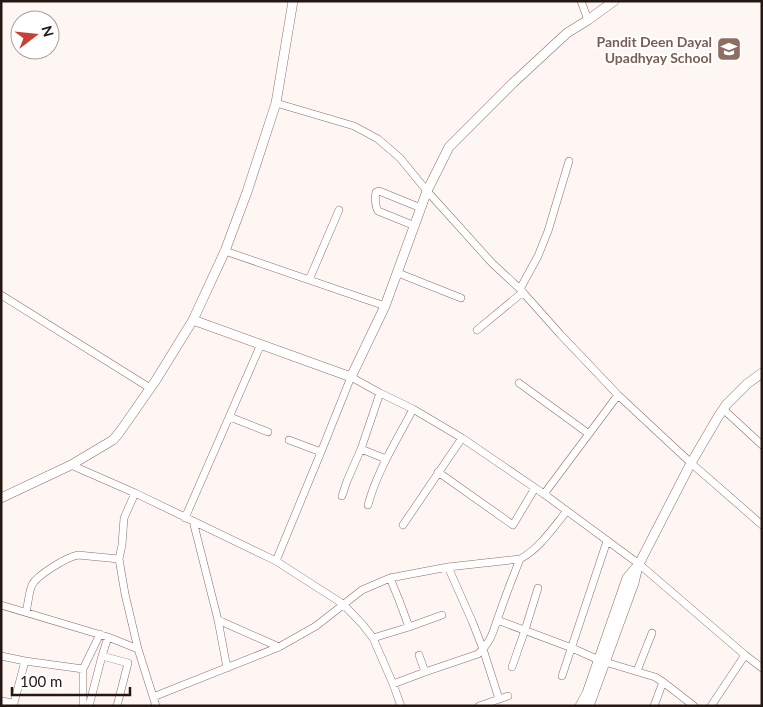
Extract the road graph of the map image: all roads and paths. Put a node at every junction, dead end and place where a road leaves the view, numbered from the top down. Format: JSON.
{"nodes":[{"id":1,"x":293,"y":1,"type":"edge"},
{"id":2,"x":581,"y":1,"type":"edge"},
{"id":3,"x":614,"y":1,"type":"edge"},
{"id":4,"x":588,"y":20,"type":"junction"},
{"id":5,"x":276,"y":103,"type":"junction"},
{"id":6,"x":569,"y":162,"type":"dead end"},
{"id":7,"x":427,"y":190,"type":"junction"},
{"id":8,"x":421,"y":208,"type":"junction"},
{"id":9,"x":340,"y":210,"type":"dead end"},
{"id":10,"x":415,"y":226,"type":"junction"},
{"id":11,"x":225,"y":251,"type":"junction"},
{"id":12,"x":398,"y":272,"type":"junction"},
{"id":13,"x":309,"y":280,"type":"junction"},
{"id":14,"x":521,"y":290,"type":"junction"},
{"id":15,"x":1,"y":295,"type":"edge"},
{"id":16,"x":461,"y":298,"type":"dead end"},
{"id":17,"x":385,"y":306,"type":"junction"},
{"id":18,"x":193,"y":320,"type":"junction"},
{"id":19,"x":478,"y":330,"type":"dead end"},
{"id":20,"x":261,"y":344,"type":"junction"},
{"id":21,"x":762,"y":373,"type":"edge"},
{"id":22,"x":351,"y":377,"type":"junction"},
{"id":23,"x":519,"y":383,"type":"dead end"},
{"id":24,"x":150,"y":388,"type":"junction"},
{"id":25,"x":380,"y":393,"type":"junction"},
{"id":26,"x":618,"y":396,"type":"junction"},
{"id":27,"x":413,"y":409,"type":"junction"},
{"id":28,"x":724,"y":409,"type":"junction"},
{"id":29,"x":230,"y":417,"type":"junction"},
{"id":30,"x":268,"y":432,"type":"dead end"},
{"id":31,"x":589,"y":434,"type":"junction"},
{"id":32,"x":462,"y":438,"type":"junction"},
{"id":33,"x":289,"y":440,"type":"dead end"},
{"id":34,"x":762,"y":445,"type":"edge"},
{"id":35,"x":361,"y":449,"type":"junction"},
{"id":36,"x":321,"y":452,"type":"junction"},
{"id":37,"x":386,"y":459,"type":"junction"},
{"id":38,"x":691,"y":463,"type":"junction"},
{"id":39,"x":71,"y":465,"type":"junction"},
{"id":40,"x":438,"y":472,"type":"junction"},
{"id":41,"x":535,"y":488,"type":"junction"},
{"id":42,"x":135,"y":493,"type":"junction"},
{"id":43,"x":544,"y":494,"type":"junction"},
{"id":44,"x":342,"y":496,"type":"dead end"},
{"id":45,"x":1,"y":498,"type":"edge"},
{"id":46,"x":368,"y":504,"type":"dead end"},
{"id":47,"x":566,"y":512,"type":"junction"},
{"id":48,"x":185,"y":518,"type":"junction"},
{"id":49,"x":193,"y":521,"type":"junction"},
{"id":50,"x":403,"y":525,"type":"dead end"},
{"id":51,"x":762,"y":525,"type":"edge"},
{"id":52,"x":607,"y":541,"type":"junction"},
{"id":53,"x":119,"y":559,"type":"junction"},
{"id":54,"x":520,"y":559,"type":"junction"},
{"id":55,"x":276,"y":561,"type":"junction"},
{"id":56,"x":639,"y":564,"type":"junction"},
{"id":57,"x":448,"y":567,"type":"junction"},
{"id":58,"x":390,"y":578,"type":"junction"},
{"id":59,"x":538,"y":588,"type":"dead end"},
{"id":60,"x":344,"y":604,"type":"junction"},
{"id":61,"x":1,"y":605,"type":"edge"},
{"id":62,"x":26,"y":612,"type":"junction"},
{"id":63,"x":442,"y":615,"type":"dead end"},
{"id":64,"x":218,"y":620,"type":"junction"},
{"id":65,"x":497,"y":620,"type":"junction"},
{"id":66,"x":409,"y":627,"type":"junction"},
{"id":67,"x":526,"y":630,"type":"junction"},
{"id":68,"x":652,"y":632,"type":"dead end"},
{"id":69,"x":100,"y":634,"type":"junction"},
{"id":70,"x":108,"y":637,"type":"junction"},
{"id":71,"x":373,"y":638,"type":"junction"},
{"id":72,"x":279,"y":648,"type":"junction"},
{"id":73,"x":572,"y":648,"type":"junction"},
{"id":74,"x":138,"y":649,"type":"junction"},
{"id":75,"x":483,"y":649,"type":"junction"},
{"id":76,"x":419,"y":655,"type":"dead end"},
{"id":77,"x":745,"y":655,"type":"junction"},
{"id":78,"x":1,"y":656,"type":"edge"},
{"id":79,"x":102,"y":656,"type":"junction"},
{"id":80,"x":25,"y":661,"type":"junction"},
{"id":81,"x":602,"y":661,"type":"junction"},
{"id":82,"x":512,"y":667,"type":"dead end"},
{"id":83,"x":227,"y":668,"type":"junction"},
{"id":84,"x":762,"y":668,"type":"edge"},
{"id":85,"x":83,"y":669,"type":"junction"},
{"id":86,"x":637,"y":671,"type":"junction"},
{"id":87,"x":425,"y":672,"type":"junction"},
{"id":88,"x":562,"y":676,"type":"dead end"},
{"id":89,"x":663,"y":682,"type":"junction"},
{"id":90,"x":393,"y":684,"type":"junction"},
{"id":91,"x":508,"y":696,"type":"dead end"},
{"id":92,"x":153,"y":697,"type":"junction"},
{"id":93,"x":499,"y":699,"type":"junction"},
{"id":94,"x":1,"y":701,"type":"edge"},
{"id":95,"x":83,"y":706,"type":"edge"},
{"id":96,"x":89,"y":706,"type":"edge"},
{"id":97,"x":117,"y":706,"type":"edge"},
{"id":98,"x":156,"y":706,"type":"edge"},
{"id":99,"x":401,"y":706,"type":"edge"},
{"id":100,"x":478,"y":706,"type":"edge"},
{"id":101,"x":580,"y":706,"type":"edge"},
{"id":102,"x":589,"y":706,"type":"edge"},
{"id":103,"x":654,"y":706,"type":"edge"},
{"id":104,"x":694,"y":706,"type":"edge"},
{"id":105,"x":711,"y":706,"type":"edge"}],
"edges":[{"from":1,"to":5,"type":"street"},
{"from":2,"to":4,"type":"street"},
{"from":3,"to":4,"type":"street"},
{"from":4,"to":7,"type":"street"},
{"from":5,"to":7,"type":"street"},
{"from":5,"to":11,"type":"street"},
{"from":6,"to":14,"type":"street"},
{"from":7,"to":8,"type":"street"},
{"from":7,"to":14,"type":"street"},
{"from":8,"to":10,"type":"street"},
{"from":8,"to":10,"type":"street"},
{"from":9,"to":13,"type":"street"},
{"from":10,"to":12,"type":"street"},
{"from":11,"to":13,"type":"street"},
{"from":11,"to":18,"type":"street"},
{"from":12,"to":16,"type":"street"},
{"from":12,"to":17,"type":"street"},
{"from":13,"to":17,"type":"street"},
{"from":14,"to":19,"type":"street"},
{"from":14,"to":26,"type":"street"},
{"from":15,"to":24,"type":"street"},
{"from":17,"to":22,"type":"street"},
{"from":18,"to":20,"type":"street"},
{"from":18,"to":24,"type":"street"},
{"from":20,"to":22,"type":"street"},
{"from":20,"to":29,"type":"street"},
{"from":21,"to":28,"type":"street"},
{"from":22,"to":25,"type":"street"},
{"from":22,"to":36,"type":"street"},
{"from":23,"to":31,"type":"street"},
{"from":24,"to":39,"type":"street"},
{"from":25,"to":27,"type":"street"},
{"from":25,"to":35,"type":"street"},
{"from":26,"to":31,"type":"street"},
{"from":26,"to":38,"type":"street"},
{"from":27,"to":32,"type":"street"},
{"from":27,"to":37,"type":"street"},
{"from":28,"to":34,"type":"street"},
{"from":28,"to":38,"type":"street"},
{"from":29,"to":30,"type":"street"},
{"from":29,"to":48,"type":"street"},
{"from":31,"to":43,"type":"street"},
{"from":32,"to":40,"type":"street"},
{"from":32,"to":41,"type":"street"},
{"from":33,"to":36,"type":"street"},
{"from":35,"to":37,"type":"street"},
{"from":35,"to":44,"type":"street"},
{"from":36,"to":55,"type":"street"},
{"from":37,"to":46,"type":"street"},
{"from":38,"to":51,"type":"street"},
{"from":38,"to":56,"type":"street"},
{"from":39,"to":42,"type":"street"},
{"from":39,"to":45,"type":"street"},
{"from":40,"to":41,"type":"street"},
{"from":40,"to":50,"type":"street"},
{"from":41,"to":43,"type":"street"},
{"from":42,"to":48,"type":"street"},
{"from":42,"to":53,"type":"street"},
{"from":43,"to":47,"type":"street"},
{"from":47,"to":52,"type":"street"},
{"from":47,"to":54,"type":"street"},
{"from":48,"to":49,"type":"street"},
{"from":49,"to":55,"type":"street"},
{"from":49,"to":64,"type":"street"},
{"from":52,"to":56,"type":"street"},
{"from":52,"to":73,"type":"street"},
{"from":53,"to":62,"type":"street"},
{"from":53,"to":74,"type":"street"},
{"from":54,"to":57,"type":"street"},
{"from":54,"to":65,"type":"street"},
{"from":55,"to":60,"type":"street"},
{"from":56,"to":77,"type":"street"},
{"from":56,"to":81,"type":"street"},
{"from":57,"to":58,"type":"street"},
{"from":57,"to":75,"type":"street"},
{"from":58,"to":60,"type":"street"},
{"from":58,"to":66,"type":"street"},
{"from":59,"to":67,"type":"street"},
{"from":60,"to":71,"type":"street"},
{"from":60,"to":72,"type":"street"},
{"from":61,"to":62,"type":"street"},
{"from":62,"to":69,"type":"street"},
{"from":63,"to":66,"type":"street"},
{"from":64,"to":72,"type":"street"},
{"from":64,"to":83,"type":"street"},
{"from":65,"to":67,"type":"street"},
{"from":65,"to":75,"type":"street"},
{"from":66,"to":71,"type":"street"},
{"from":67,"to":73,"type":"street"},
{"from":67,"to":82,"type":"street"},
{"from":68,"to":86,"type":"street"},
{"from":69,"to":70,"type":"street"},
{"from":69,"to":85,"type":"street"},
{"from":70,"to":74,"type":"street"},
{"from":70,"to":79,"type":"street"},
{"from":71,"to":90,"type":"street"},
{"from":72,"to":83,"type":"street"},
{"from":73,"to":81,"type":"street"},
{"from":73,"to":88,"type":"street"},
{"from":74,"to":92,"type":"street"},
{"from":75,"to":87,"type":"street"},
{"from":75,"to":93,"type":"street"},
{"from":76,"to":87,"type":"street"},
{"from":77,"to":84,"type":"street"},
{"from":77,"to":105,"type":"street"},
{"from":78,"to":80,"type":"street"},
{"from":79,"to":96,"type":"street"},
{"from":79,"to":97,"type":"street"},
{"from":80,"to":85,"type":"street"},
{"from":80,"to":94,"type":"street"},
{"from":81,"to":86,"type":"street"},
{"from":81,"to":101,"type":"street"},
{"from":81,"to":102,"type":"street"},
{"from":83,"to":92,"type":"street"},
{"from":85,"to":95,"type":"street"},
{"from":86,"to":89,"type":"street"},
{"from":87,"to":90,"type":"street"},
{"from":89,"to":103,"type":"street"},
{"from":89,"to":104,"type":"street"},
{"from":90,"to":99,"type":"street"},
{"from":91,"to":93,"type":"street"},
{"from":92,"to":98,"type":"street"},
{"from":93,"to":100,"type":"street"}]}
